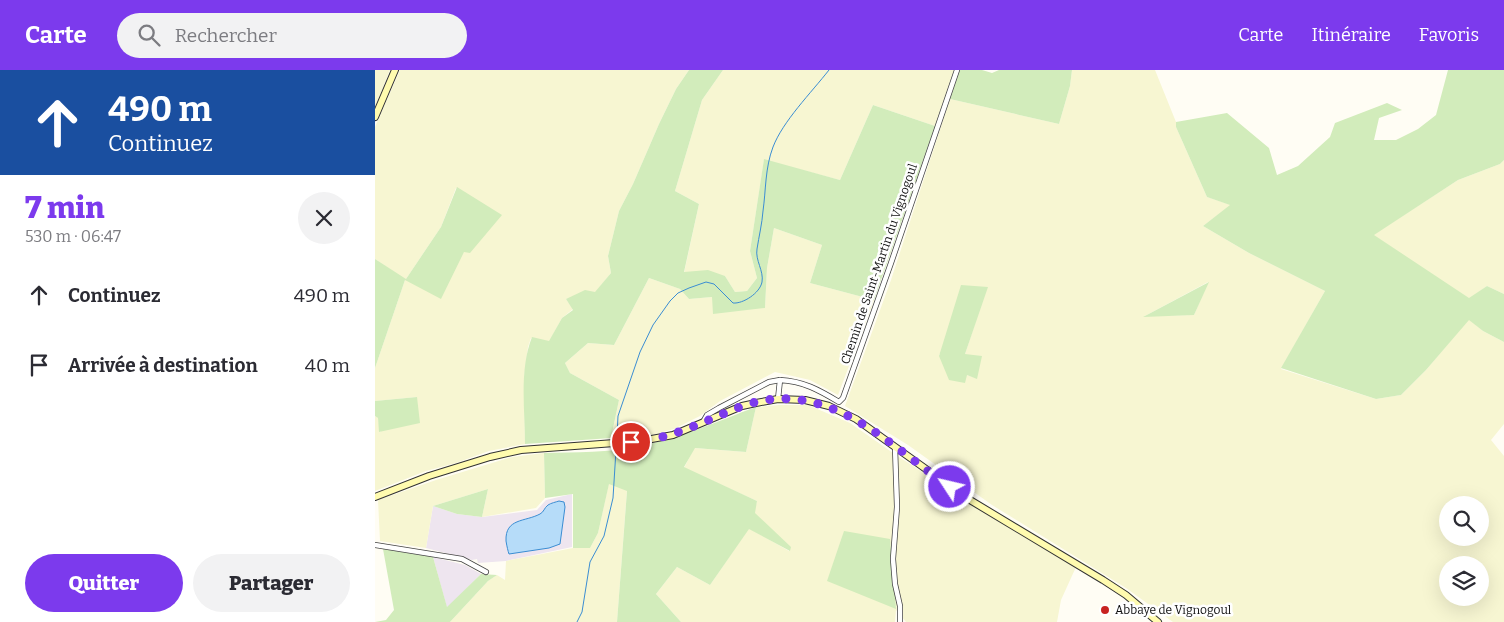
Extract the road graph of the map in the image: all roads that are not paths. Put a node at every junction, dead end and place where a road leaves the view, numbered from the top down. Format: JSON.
{"nodes":[{"id":1,"x":395,"y":70,"type":"edge"},
{"id":2,"x":957,"y":70,"type":"edge"},
{"id":3,"x":375,"y":117,"type":"edge"},
{"id":4,"x":780,"y":380,"type":"junction"},
{"id":5,"x":778,"y":399,"type":"junction"},
{"id":6,"x":702,"y":423,"type":"junction"},
{"id":7,"x":895,"y":447,"type":"junction"},
{"id":8,"x":375,"y":497,"type":"edge"},
{"id":9,"x":375,"y":545,"type":"edge"},
{"id":10,"x":486,"y":572,"type":"dead end"},
{"id":11,"x":899,"y":622,"type":"edge"},
{"id":12,"x":1159,"y":622,"type":"edge"}],
"edges":[{"from":1,"to":3,"type":"street"},
{"from":2,"to":4,"type":"street","name":"Chemin de Saint-Martin du Vignogoul"},
{"from":4,"to":5,"type":"street"},
{"from":4,"to":6,"type":"street"},
{"from":5,"to":6,"type":"street"},
{"from":5,"to":7,"type":"street"},
{"from":6,"to":8,"type":"street"},
{"from":7,"to":11,"type":"street"},
{"from":7,"to":12,"type":"street"},
{"from":9,"to":10,"type":"street"}]}
